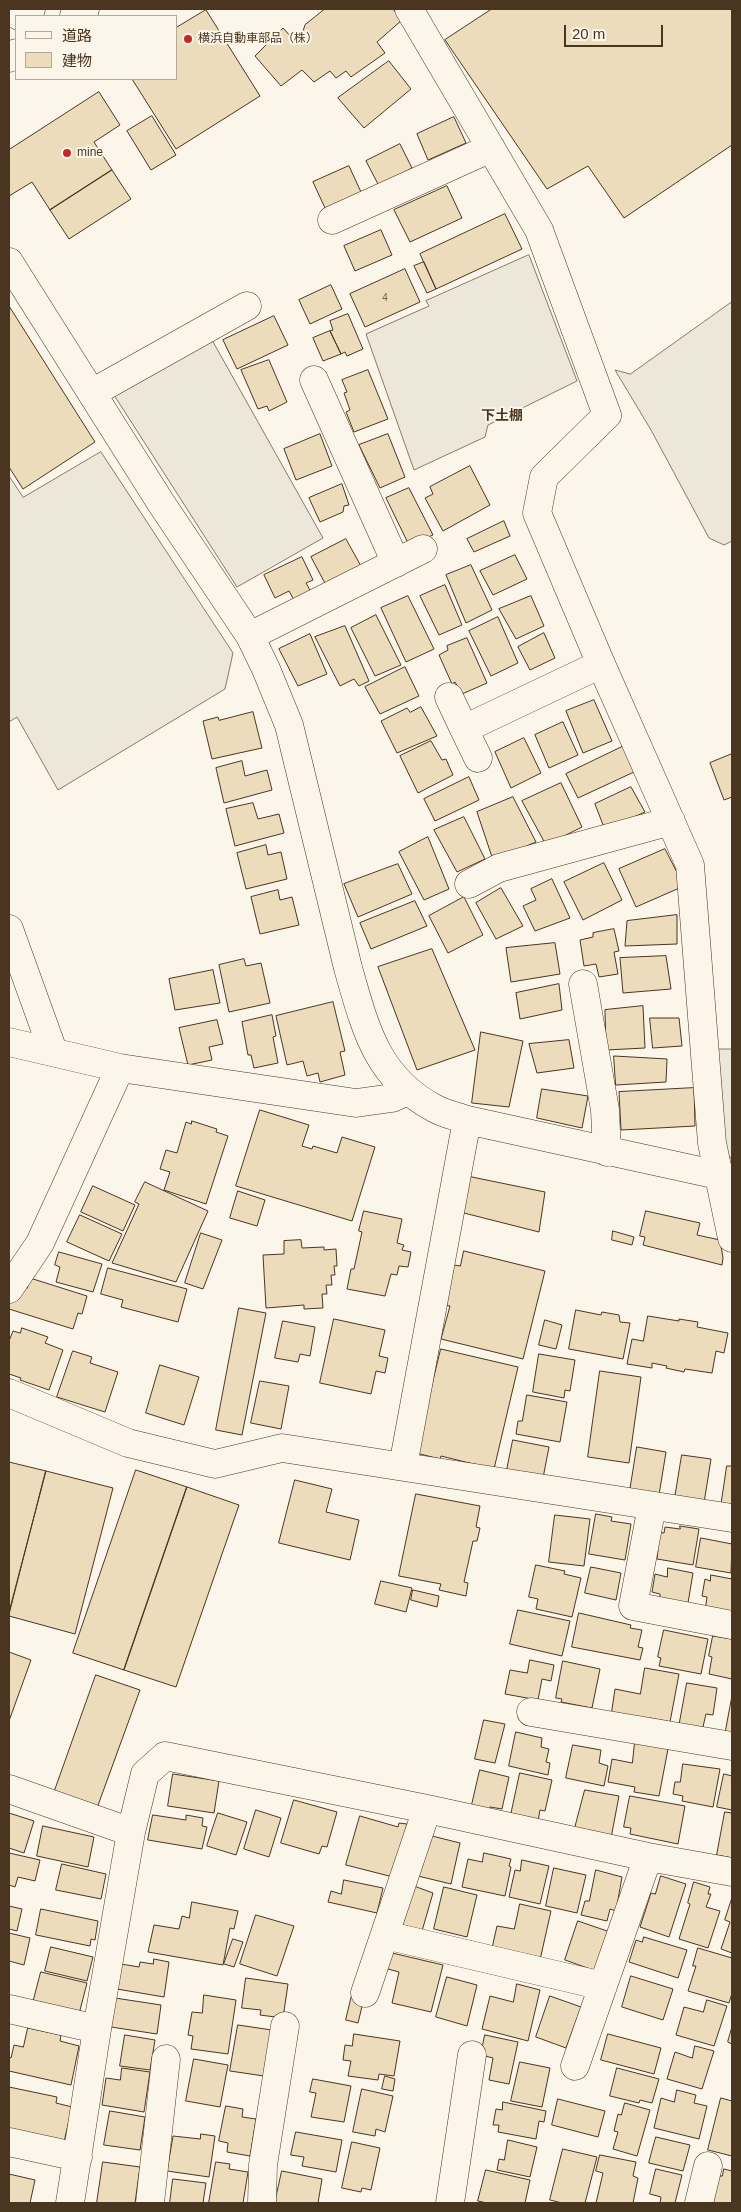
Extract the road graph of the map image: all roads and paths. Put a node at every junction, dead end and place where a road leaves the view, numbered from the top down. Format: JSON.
{"nodes":[{"id":1,"x":409,"y":9,"type":"edge"},
{"id":2,"x":491,"y":148,"type":"junction"},
{"id":3,"x":332,"y":220,"type":"dead end"},
{"id":4,"x":9,"y":262,"type":"edge"},
{"id":5,"x":247,"y":306,"type":"dead end"},
{"id":6,"x":314,"y":380,"type":"dead end"},
{"id":7,"x":92,"y":393,"type":"junction"},
{"id":8,"x":424,"y":550,"type":"dead end"},
{"id":9,"x":396,"y":563,"type":"junction"},
{"id":10,"x":250,"y":636,"type":"junction"},
{"id":11,"x":601,"y":664,"type":"junction"},
{"id":12,"x":449,"y":697,"type":"dead end"},
{"id":13,"x":464,"y":729,"type":"junction"},
{"id":14,"x":478,"y":758,"type":"dead end"},
{"id":15,"x":671,"y":821,"type":"junction"},
{"id":16,"x":468,"y":884,"type":"dead end"},
{"id":17,"x":9,"y":929,"type":"edge"},
{"id":18,"x":583,"y":984,"type":"dead end"},
{"id":19,"x":9,"y":1042,"type":"edge"},
{"id":20,"x":53,"y":1051,"type":"junction"},
{"id":21,"x":120,"y":1068,"type":"junction"},
{"id":22,"x":407,"y":1091,"type":"junction"},
{"id":23,"x":467,"y":1120,"type":"junction"},
{"id":24,"x":606,"y":1152,"type":"junction"},
{"id":25,"x":726,"y":1177,"type":"edge"},
{"id":26,"x":732,"y":1238,"type":"edge"},
{"id":27,"x":11,"y":1282,"type":"edge"},
{"id":28,"x":9,"y":1393,"type":"edge"},
{"id":29,"x":403,"y":1466,"type":"junction"},
{"id":30,"x":652,"y":1506,"type":"junction"},
{"id":31,"x":732,"y":1518,"type":"edge"},
{"id":32,"x":732,"y":1625,"type":"edge"},
{"id":33,"x":531,"y":1712,"type":"dead end"},
{"id":34,"x":732,"y":1746,"type":"edge"},
{"id":35,"x":9,"y":1789,"type":"edge"},
{"id":36,"x":427,"y":1809,"type":"junction"},
{"id":37,"x":131,"y":1832,"type":"junction"},
{"id":38,"x":648,"y":1857,"type":"junction"},
{"id":39,"x":732,"y":1872,"type":"edge"},
{"id":40,"x":385,"y":1934,"type":"junction"},
{"id":41,"x":603,"y":1986,"type":"junction"},
{"id":42,"x":365,"y":1993,"type":"dead end"},
{"id":43,"x":9,"y":2009,"type":"edge"},
{"id":44,"x":285,"y":2026,"type":"dead end"},
{"id":45,"x":97,"y":2029,"type":"junction"},
{"id":46,"x":472,"y":2055,"type":"dead end"},
{"id":47,"x":166,"y":2059,"type":"dead end"},
{"id":48,"x":575,"y":2066,"type":"dead end"},
{"id":49,"x":9,"y":2142,"type":"edge"},
{"id":50,"x":78,"y":2157,"type":"junction"},
{"id":51,"x":708,"y":2166,"type":"dead end"},
{"id":52,"x":70,"y":2203,"type":"edge"},
{"id":53,"x":150,"y":2203,"type":"edge"},
{"id":54,"x":262,"y":2203,"type":"edge"},
{"id":55,"x":450,"y":2203,"type":"edge"},
{"id":56,"x":699,"y":2203,"type":"edge"}],
"edges":[{"from":1,"to":2,"type":"street"},
{"from":2,"to":3,"type":"street"},
{"from":2,"to":11,"type":"street"},
{"from":4,"to":7,"type":"street"},
{"from":5,"to":7,"type":"street"},
{"from":6,"to":9,"type":"street"},
{"from":7,"to":10,"type":"street"},
{"from":8,"to":9,"type":"street"},
{"from":9,"to":10,"type":"street"},
{"from":10,"to":22,"type":"street"},
{"from":11,"to":13,"type":"street"},
{"from":11,"to":15,"type":"street"},
{"from":12,"to":13,"type":"street"},
{"from":13,"to":14,"type":"street"},
{"from":15,"to":16,"type":"street"},
{"from":15,"to":25,"type":"street"},
{"from":17,"to":20,"type":"street"},
{"from":18,"to":24,"type":"street"},
{"from":19,"to":20,"type":"street"},
{"from":20,"to":21,"type":"street"},
{"from":21,"to":22,"type":"street"},
{"from":21,"to":27,"type":"street"},
{"from":22,"to":23,"type":"street"},
{"from":23,"to":24,"type":"street"},
{"from":23,"to":29,"type":"street"},
{"from":24,"to":25,"type":"street"},
{"from":25,"to":26,"type":"street"},
{"from":28,"to":29,"type":"street"},
{"from":29,"to":30,"type":"street"},
{"from":30,"to":31,"type":"street"},
{"from":30,"to":32,"type":"street"},
{"from":33,"to":34,"type":"street"},
{"from":35,"to":37,"type":"street"},
{"from":36,"to":37,"type":"street"},
{"from":36,"to":38,"type":"street"},
{"from":36,"to":40,"type":"street"},
{"from":37,"to":45,"type":"street"},
{"from":38,"to":39,"type":"street"},
{"from":38,"to":41,"type":"street"},
{"from":40,"to":41,"type":"street"},
{"from":40,"to":42,"type":"street"},
{"from":41,"to":48,"type":"street"},
{"from":43,"to":45,"type":"street"},
{"from":44,"to":54,"type":"street"},
{"from":45,"to":50,"type":"street"},
{"from":46,"to":55,"type":"street"},
{"from":47,"to":53,"type":"street"},
{"from":49,"to":50,"type":"street"},
{"from":50,"to":52,"type":"street"},
{"from":51,"to":56,"type":"street"}]}
